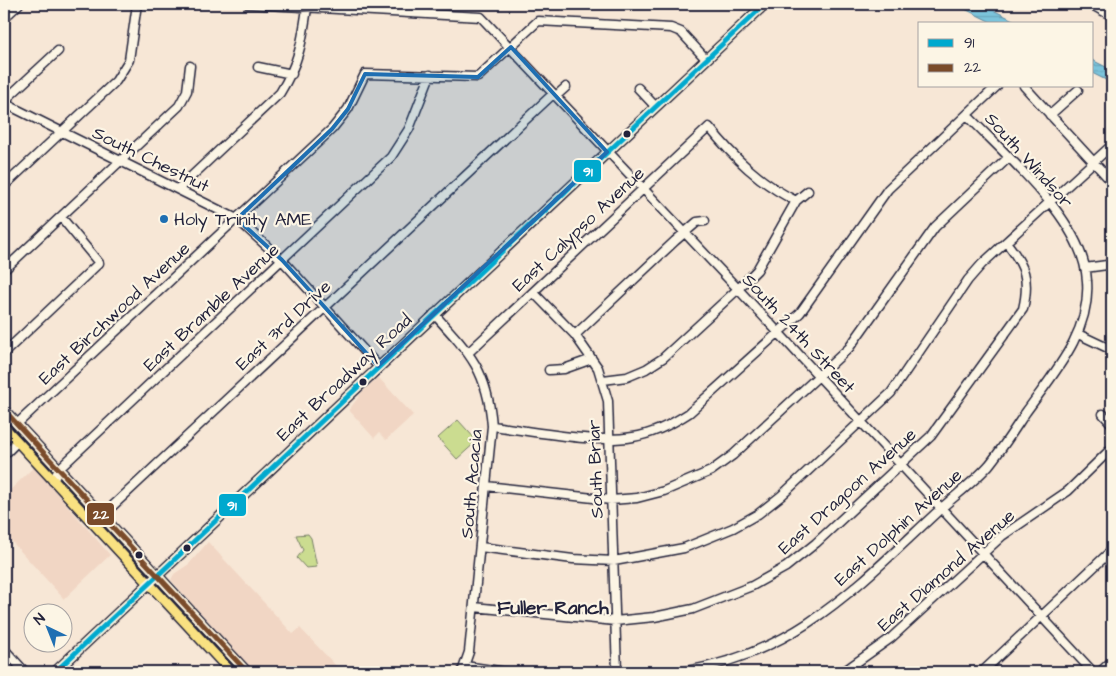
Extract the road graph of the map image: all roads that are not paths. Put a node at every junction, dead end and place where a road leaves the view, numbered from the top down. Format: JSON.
{"nodes":[{"id":1,"x":19,"y":4,"type":"edge"},
{"id":2,"x":137,"y":4,"type":"edge"},
{"id":3,"x":248,"y":4,"type":"edge"},
{"id":4,"x":765,"y":4,"type":"edge"},
{"id":5,"x":1090,"y":4,"type":"edge"},
{"id":6,"x":1112,"y":6,"type":"edge"},
{"id":7,"x":307,"y":8,"type":"junction"},
{"id":8,"x":1110,"y":15,"type":"edge"},
{"id":9,"x":4,"y":18,"type":"edge"},
{"id":10,"x":510,"y":47,"type":"junction"},
{"id":11,"x":58,"y":51,"type":"dead end"},
{"id":12,"x":706,"y":59,"type":"junction"},
{"id":13,"x":190,"y":66,"type":"dead end"},
{"id":14,"x":258,"y":67,"type":"dead end"},
{"id":15,"x":292,"y":74,"type":"junction"},
{"id":16,"x":430,"y":75,"type":"junction"},
{"id":17,"x":566,"y":87,"type":"dead end"},
{"id":18,"x":638,"y":88,"type":"dead end"},
{"id":19,"x":995,"y":88,"type":"edge"},
{"id":20,"x":1026,"y":88,"type":"edge"},
{"id":21,"x":1078,"y":90,"type":"dead end"},
{"id":22,"x":554,"y":95,"type":"junction"},
{"id":23,"x":4,"y":102,"type":"edge"},
{"id":24,"x":655,"y":106,"type":"junction"},
{"id":25,"x":967,"y":115,"type":"junction"},
{"id":26,"x":1050,"y":115,"type":"junction"},
{"id":27,"x":62,"y":132,"type":"junction"},
{"id":28,"x":1112,"y":145,"type":"edge"},
{"id":29,"x":478,"y":150,"type":"dead end"},
{"id":30,"x":607,"y":152,"type":"junction"},
{"id":31,"x":485,"y":157,"type":"junction"},
{"id":32,"x":1008,"y":158,"type":"junction"},
{"id":33,"x":120,"y":161,"type":"junction"},
{"id":34,"x":1092,"y":161,"type":"junction"},
{"id":35,"x":1112,"y":182,"type":"edge"},
{"id":36,"x":4,"y":186,"type":"edge"},
{"id":37,"x":643,"y":188,"type":"junction"},
{"id":38,"x":178,"y":189,"type":"junction"},
{"id":39,"x":808,"y":191,"type":"dead end"},
{"id":40,"x":796,"y":201,"type":"junction"},
{"id":41,"x":1050,"y":202,"type":"junction"},
{"id":42,"x":60,"y":217,"type":"junction"},
{"id":43,"x":237,"y":219,"type":"junction"},
{"id":44,"x":705,"y":221,"type":"dead end"},
{"id":45,"x":684,"y":233,"type":"junction"},
{"id":46,"x":1006,"y":242,"type":"junction"},
{"id":47,"x":282,"y":260,"type":"junction"},
{"id":48,"x":1107,"y":265,"type":"dead end"},
{"id":49,"x":1085,"y":268,"type":"junction"},
{"id":50,"x":4,"y":270,"type":"edge"},
{"id":51,"x":738,"y":289,"type":"junction"},
{"id":52,"x":533,"y":292,"type":"junction"},
{"id":53,"x":325,"y":307,"type":"junction"},
{"id":54,"x":434,"y":314,"type":"junction"},
{"id":55,"x":778,"y":333,"type":"junction"},
{"id":56,"x":1078,"y":334,"type":"junction"},
{"id":57,"x":575,"y":335,"type":"junction"},
{"id":58,"x":1112,"y":350,"type":"edge"},
{"id":59,"x":4,"y":353,"type":"edge"},
{"id":60,"x":468,"y":353,"type":"junction"},
{"id":61,"x":592,"y":359,"type":"junction"},
{"id":62,"x":378,"y":366,"type":"junction"},
{"id":63,"x":549,"y":370,"type":"dead end"},
{"id":64,"x":819,"y":377,"type":"junction"},
{"id":65,"x":603,"y":380,"type":"junction"},
{"id":66,"x":4,"y":410,"type":"edge"},
{"id":67,"x":1103,"y":414,"type":"dead end"},
{"id":68,"x":860,"y":421,"type":"junction"},
{"id":69,"x":17,"y":424,"type":"junction"},
{"id":70,"x":1112,"y":424,"type":"edge"},
{"id":71,"x":492,"y":426,"type":"junction"},
{"id":72,"x":4,"y":428,"type":"edge"},
{"id":73,"x":609,"y":440,"type":"junction"},
{"id":74,"x":17,"y":442,"type":"junction"},
{"id":75,"x":1112,"y":448,"type":"edge"},
{"id":76,"x":4,"y":455,"type":"edge"},
{"id":77,"x":900,"y":465,"type":"junction"},
{"id":78,"x":59,"y":470,"type":"junction"},
{"id":79,"x":52,"y":480,"type":"junction"},
{"id":80,"x":486,"y":486,"type":"junction"},
{"id":81,"x":611,"y":500,"type":"junction"},
{"id":82,"x":942,"y":508,"type":"junction"},
{"id":83,"x":102,"y":515,"type":"junction"},
{"id":84,"x":480,"y":547,"type":"junction"},
{"id":85,"x":1112,"y":550,"type":"edge"},
{"id":86,"x":983,"y":553,"type":"junction"},
{"id":87,"x":614,"y":561,"type":"junction"},
{"id":88,"x":157,"y":574,"type":"junction"},
{"id":89,"x":147,"y":584,"type":"junction"},
{"id":90,"x":474,"y":607,"type":"junction"},
{"id":91,"x":1041,"y":616,"type":"junction"},
{"id":92,"x":615,"y":621,"type":"junction"},
{"id":93,"x":4,"y":649,"type":"edge"},
{"id":94,"x":210,"y":650,"type":"junction"},
{"id":95,"x":1112,"y":661,"type":"edge"},
{"id":96,"x":463,"y":669,"type":"edge"},
{"id":97,"x":25,"y":672,"type":"edge"},
{"id":98,"x":55,"y":672,"type":"edge"},
{"id":99,"x":230,"y":672,"type":"edge"},
{"id":100,"x":239,"y":672,"type":"edge"},
{"id":101,"x":247,"y":672,"type":"edge"},
{"id":102,"x":506,"y":672,"type":"edge"},
{"id":103,"x":617,"y":672,"type":"edge"},
{"id":104,"x":681,"y":672,"type":"edge"},
{"id":105,"x":846,"y":672,"type":"edge"},
{"id":106,"x":982,"y":672,"type":"edge"},
{"id":107,"x":1093,"y":672,"type":"edge"},
{"id":108,"x":1100,"y":672,"type":"edge"}],
"edges":[{"from":1,"to":9,"type":"street"},
{"from":2,"to":27,"type":"street"},
{"from":3,"to":7,"type":"street"},
{"from":4,"to":12,"type":"main road","name":"East Broadway Road"},
{"from":5,"to":8,"type":"street"},
{"from":6,"to":8,"type":"street"},
{"from":7,"to":10,"type":"street","name":"South 24th Street"},
{"from":7,"to":15,"type":"street"},
{"from":10,"to":12,"type":"street","name":"East Birchwood Avenue"},
{"from":10,"to":16,"type":"street","name":"East Birchwood Avenue"},
{"from":10,"to":22,"type":"street","name":"South 24th Street"},
{"from":11,"to":23,"type":"street"},
{"from":12,"to":24,"type":"main road","name":"East Broadway Road"},
{"from":13,"to":33,"type":"street"},
{"from":14,"to":15,"type":"street"},
{"from":15,"to":38,"type":"street"},
{"from":16,"to":43,"type":"street","name":"East Birchwood Avenue"},
{"from":16,"to":47,"type":"street","name":"East Bramble Avenue"},
{"from":17,"to":22,"type":"street","name":"East 3rd Drive"},
{"from":18,"to":24,"type":"street"},
{"from":19,"to":25,"type":"street"},
{"from":20,"to":26,"type":"street"},
{"from":21,"to":26,"type":"street"},
{"from":22,"to":30,"type":"street","name":"South 24th Street"},
{"from":22,"to":31,"type":"street","name":"East 3rd Drive"},
{"from":23,"to":27,"type":"street","name":"South Chestnut"},
{"from":24,"to":30,"type":"main road","name":"East Broadway Road"},
{"from":25,"to":32,"type":"street","name":"South Windsor"},
{"from":25,"to":55,"type":"street"},
{"from":26,"to":34,"type":"street"},
{"from":27,"to":33,"type":"street","name":"South Chestnut"},
{"from":27,"to":36,"type":"street"},
{"from":28,"to":34,"type":"street"},
{"from":29,"to":31,"type":"street"},
{"from":30,"to":37,"type":"street","name":"South 24th Street"},
{"from":30,"to":54,"type":"main road","name":"East Broadway Road"},
{"from":31,"to":53,"type":"street","name":"East 3rd Drive"},
{"from":32,"to":41,"type":"street","name":"South Windsor"},
{"from":32,"to":64,"type":"street"},
{"from":33,"to":38,"type":"street","name":"South Chestnut"},
{"from":33,"to":42,"type":"street"},
{"from":34,"to":35,"type":"street"},
{"from":34,"to":41,"type":"street"},
{"from":37,"to":40,"type":"street","name":"East Calypso Avenue"},
{"from":37,"to":45,"type":"street","name":"South 24th Street"},
{"from":37,"to":52,"type":"street","name":"East Calypso Avenue"},
{"from":38,"to":43,"type":"street","name":"South Chestnut"},
{"from":39,"to":40,"type":"street"},
{"from":40,"to":51,"type":"street"},
{"from":41,"to":46,"type":"street"},
{"from":41,"to":49,"type":"street","name":"South Windsor"},
{"from":42,"to":50,"type":"street"},
{"from":42,"to":59,"type":"street"},
{"from":43,"to":47,"type":"street","name":"South Chestnut"},
{"from":43,"to":69,"type":"street","name":"East Birchwood Avenue"},
{"from":44,"to":45,"type":"street"},
{"from":45,"to":51,"type":"street","name":"South 24th Street"},
{"from":45,"to":57,"type":"street"},
{"from":46,"to":68,"type":"street"},
{"from":46,"to":77,"type":"street","name":"East Dragoon Avenue"},
{"from":47,"to":53,"type":"street","name":"South Chestnut"},
{"from":47,"to":78,"type":"street","name":"East Bramble Avenue"},
{"from":48,"to":49,"type":"street"},
{"from":49,"to":56,"type":"street","name":"South Windsor"},
{"from":51,"to":55,"type":"street","name":"South 24th Street"},
{"from":51,"to":65,"type":"street"},
{"from":52,"to":57,"type":"street","name":"South Briar"},
{"from":52,"to":60,"type":"street","name":"East Calypso Avenue"},
{"from":53,"to":62,"type":"street","name":"South Chestnut"},
{"from":53,"to":83,"type":"street","name":"East 3rd Drive"},
{"from":54,"to":60,"type":"street","name":"South Acacia"},
{"from":54,"to":62,"type":"main road","name":"East Broadway Road"},
{"from":55,"to":64,"type":"street","name":"South 24th Street"},
{"from":55,"to":73,"type":"street"},
{"from":56,"to":58,"type":"street"},
{"from":56,"to":82,"type":"street","name":"East Dolphin Avenue"},
{"from":57,"to":61,"type":"street","name":"South Briar"},
{"from":60,"to":71,"type":"street","name":"South Acacia"},
{"from":61,"to":63,"type":"street"},
{"from":61,"to":65,"type":"street","name":"South Briar"},
{"from":62,"to":88,"type":"main road","name":"East Broadway Road"},
{"from":64,"to":68,"type":"street","name":"South 24th Street"},
{"from":64,"to":81,"type":"street"},
{"from":65,"to":73,"type":"street","name":"South Briar"},
{"from":66,"to":69,"type":"main road"},
{"from":67,"to":70,"type":"street"},
{"from":68,"to":77,"type":"street","name":"South 24th Street"},
{"from":68,"to":87,"type":"street"},
{"from":69,"to":78,"type":"main road"},
{"from":71,"to":73,"type":"street"},
{"from":71,"to":80,"type":"street","name":"South Acacia"},
{"from":72,"to":74,"type":"main road"},
{"from":73,"to":81,"type":"street","name":"South Briar"},
{"from":74,"to":76,"type":"street"},
{"from":74,"to":79,"type":"main road"},
{"from":75,"to":86,"type":"street","name":"East Diamond Avenue"},
{"from":77,"to":82,"type":"street","name":"South 24th Street"},
{"from":77,"to":92,"type":"street","name":"East Dragoon Avenue"},
{"from":78,"to":79,"type":"street","name":"East Bramble Avenue"},
{"from":78,"to":83,"type":"main road"},
{"from":79,"to":89,"type":"main road"},
{"from":80,"to":81,"type":"street"},
{"from":80,"to":84,"type":"street","name":"South Acacia"},
{"from":81,"to":87,"type":"street","name":"South Briar"},
{"from":82,"to":86,"type":"street","name":"South 24th Street"},
{"from":82,"to":104,"type":"street","name":"East Dolphin Avenue"},
{"from":83,"to":88,"type":"main road"},
{"from":84,"to":87,"type":"street"},
{"from":84,"to":90,"type":"street","name":"South Acacia"},
{"from":85,"to":91,"type":"street"},
{"from":86,"to":91,"type":"street","name":"South 24th Street"},
{"from":86,"to":105,"type":"street","name":"East Diamond Avenue"},
{"from":87,"to":92,"type":"street","name":"South Briar"},
{"from":88,"to":89,"type":"main road","name":"East Broadway Road"},
{"from":88,"to":101,"type":"main road"},
{"from":89,"to":94,"type":"main road"},
{"from":89,"to":98,"type":"main road","name":"East Broadway Road"},
{"from":90,"to":92,"type":"street","name":"East Dragoon Avenue"},
{"from":90,"to":96,"type":"street","name":"South Acacia"},
{"from":91,"to":106,"type":"street"},
{"from":91,"to":107,"type":"street","name":"South 24th Street"},
{"from":92,"to":103,"type":"street","name":"South Briar"},
{"from":93,"to":97,"type":"street"},
{"from":94,"to":99,"type":"main road"},
{"from":94,"to":100,"type":"main road"},
{"from":95,"to":108,"type":"street"},
{"from":96,"to":102,"type":"street"}]}
